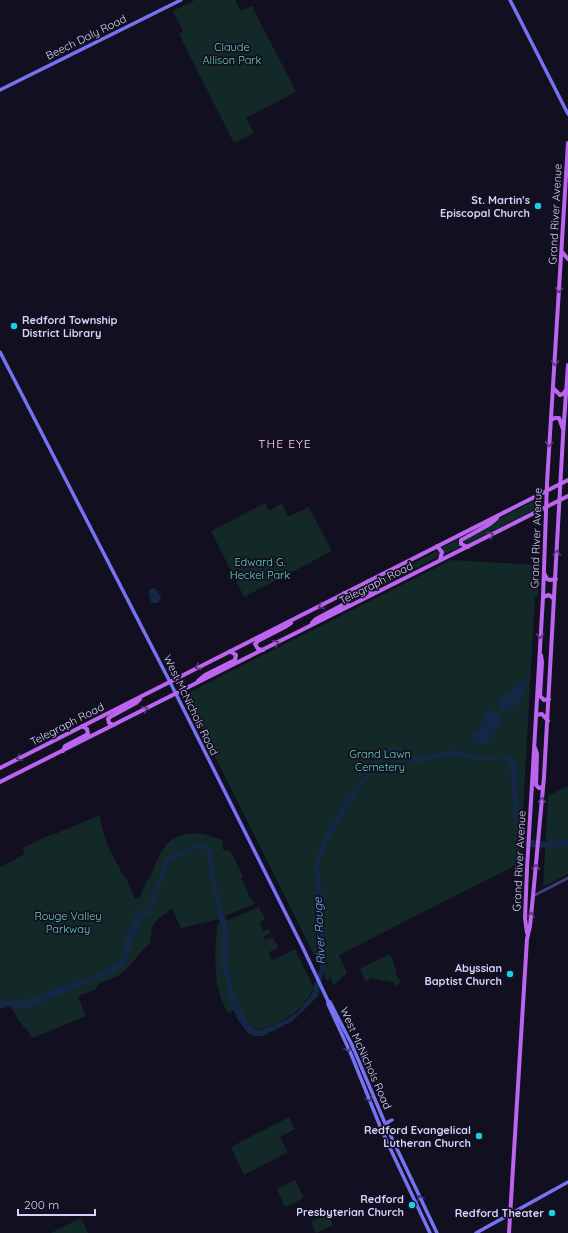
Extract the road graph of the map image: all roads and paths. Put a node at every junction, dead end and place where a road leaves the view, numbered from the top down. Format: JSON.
{"nodes":[{"id":1,"x":181,"y":0,"type":"edge"},
{"id":2,"x":510,"y":0,"type":"edge"},
{"id":3,"x":0,"y":90,"type":"edge"},
{"id":4,"x":568,"y":114,"type":"edge"},
{"id":5,"x":568,"y":143,"type":"edge"},
{"id":6,"x":568,"y":197,"type":"edge"},
{"id":7,"x":565,"y":202,"type":"junction"},
{"id":8,"x":562,"y":252,"type":"junction"},
{"id":9,"x":568,"y":259,"type":"edge"},
{"id":10,"x":0,"y":352,"type":"edge"},
{"id":11,"x":568,"y":365,"type":"edge"},
{"id":12,"x":553,"y":388,"type":"junction"},
{"id":13,"x":566,"y":390,"type":"junction"},
{"id":14,"x":551,"y":420,"type":"junction"},
{"id":15,"x":563,"y":429,"type":"junction"},
{"id":16,"x":568,"y":480,"type":"edge"},
{"id":17,"x":560,"y":484,"type":"junction"},
{"id":18,"x":546,"y":491,"type":"junction"},
{"id":19,"x":568,"y":496,"type":"edge"},
{"id":20,"x":559,"y":501,"type":"junction"},
{"id":21,"x":546,"y":507,"type":"junction"},
{"id":22,"x":504,"y":513,"type":"junction"},
{"id":23,"x":437,"y":546,"type":"junction"},
{"id":24,"x":468,"y":547,"type":"junction"},
{"id":25,"x":440,"y":561,"type":"junction"},
{"id":26,"x":544,"y":573,"type":"junction"},
{"id":27,"x":556,"y":579,"type":"junction"},
{"id":28,"x":368,"y":582,"type":"junction"},
{"id":29,"x":344,"y":593,"type":"junction"},
{"id":30,"x":373,"y":594,"type":"junction"},
{"id":31,"x":542,"y":597,"type":"junction"},
{"id":32,"x":554,"y":599,"type":"junction"},
{"id":33,"x":299,"y":616,"type":"junction"},
{"id":34,"x":309,"y":626,"type":"junction"},
{"id":35,"x":540,"y":649,"type":"junction"},
{"id":36,"x":263,"y":650,"type":"junction"},
{"id":37,"x":228,"y":652,"type":"junction"},
{"id":38,"x":170,"y":682,"type":"junction"},
{"id":39,"x":192,"y":686,"type":"junction"},
{"id":40,"x":176,"y":694,"type":"junction"},
{"id":41,"x":142,"y":697,"type":"junction"},
{"id":42,"x":549,"y":699,"type":"junction"},
{"id":43,"x":536,"y":715,"type":"junction"},
{"id":44,"x":548,"y":721,"type":"junction"},
{"id":45,"x":114,"y":725,"type":"junction"},
{"id":46,"x":82,"y":726,"type":"junction"},
{"id":47,"x":534,"y":746,"type":"junction"},
{"id":48,"x":62,"y":751,"type":"junction"},
{"id":49,"x":0,"y":768,"type":"edge"},
{"id":50,"x":0,"y":782,"type":"edge"},
{"id":51,"x":544,"y":787,"type":"junction"},
{"id":52,"x":568,"y":878,"type":"edge"},
{"id":53,"x":526,"y":883,"type":"junction"},
{"id":54,"x":534,"y":884,"type":"junction"},
{"id":55,"x":534,"y":896,"type":"junction"},
{"id":56,"x":526,"y":898,"type":"junction"},
{"id":57,"x":527,"y":933,"type":"junction"},
{"id":58,"x":328,"y":1001,"type":"junction"},
{"id":59,"x":392,"y":1120,"type":"dead end"},
{"id":60,"x":387,"y":1127,"type":"junction"},
{"id":61,"x":382,"y":1131,"type":"junction"},
{"id":62,"x":392,"y":1137,"type":"junction"},
{"id":63,"x":386,"y":1140,"type":"junction"},
{"id":64,"x":568,"y":1182,"type":"edge"},
{"id":65,"x":426,"y":1210,"type":"junction"},
{"id":66,"x":420,"y":1212,"type":"junction"},
{"id":67,"x":510,"y":1214,"type":"junction"},
{"id":68,"x":430,"y":1233,"type":"edge"},
{"id":69,"x":437,"y":1233,"type":"edge"},
{"id":70,"x":476,"y":1233,"type":"edge"},
{"id":71,"x":509,"y":1233,"type":"edge"}],
"edges":[{"from":1,"to":3,"type":"main road","name":"Beech Daly Road"},
{"from":2,"to":4,"type":"main road"},
{"from":5,"to":7,"type":"main road","name":"Grand River Avenue"},
{"from":6,"to":7,"type":"main road"},
{"from":7,"to":8,"type":"main road","name":"Grand River Avenue"},
{"from":8,"to":9,"type":"main road"},
{"from":8,"to":12,"type":"main road","name":"Grand River Avenue","one_way":true},
{"from":10,"to":38,"type":"main road","name":"West McNichols Road"},
{"from":11,"to":13,"type":"main road","name":"Grand River Avenue"},
{"from":12,"to":13,"type":"main road"},
{"from":12,"to":14,"type":"main road","name":"Grand River Avenue"},
{"from":13,"to":15,"type":"main road","name":"Grand River Avenue"},
{"from":14,"to":15,"type":"main road"},
{"from":14,"to":18,"type":"main road","name":"Grand River Avenue","one_way":true},
{"from":15,"to":17,"type":"main road","name":"Grand River Avenue"},
{"from":16,"to":17,"type":"main road","name":"Telegraph Road"},
{"from":17,"to":18,"type":"main road","name":"Telegraph Road"},
{"from":17,"to":20,"type":"main road","name":"Grand River Avenue"},
{"from":18,"to":21,"type":"main road","name":"Grand River Avenue"},
{"from":18,"to":22,"type":"main road","name":"Telegraph Road"},
{"from":19,"to":20,"type":"main road","name":"Telegraph Road"},
{"from":20,"to":21,"type":"main road","name":"Telegraph Road"},
{"from":27,"to":20,"type":"main road","name":"Grand River Avenue","one_way":true},
{"from":24,"to":21,"type":"main road","name":"Telegraph Road","one_way":true},
{"from":21,"to":26,"type":"main road","name":"Grand River Avenue"},
{"from":22,"to":23,"type":"main road","name":"Telegraph Road"},
{"from":22,"to":24,"type":"main road"},
{"from":23,"to":25,"type":"main road"},
{"from":23,"to":28,"type":"main road","name":"Telegraph Road"},
{"from":24,"to":25,"type":"main road","name":"Telegraph Road"},
{"from":25,"to":30,"type":"main road","name":"Telegraph Road"},
{"from":26,"to":27,"type":"main road"},
{"from":26,"to":31,"type":"main road","name":"Grand River Avenue"},
{"from":27,"to":32,"type":"main road","name":"Grand River Avenue"},
{"from":28,"to":29,"type":"main road","name":"Telegraph Road"},
{"from":28,"to":30,"type":"main road"},
{"from":29,"to":33,"type":"main road","name":"Telegraph Road","one_way":true},
{"from":29,"to":34,"type":"main road"},
{"from":30,"to":34,"type":"main road","name":"Telegraph Road"},
{"from":31,"to":32,"type":"main road"},
{"from":31,"to":35,"type":"main road","name":"Grand River Avenue","one_way":true},
{"from":32,"to":42,"type":"main road","name":"Grand River Avenue"},
{"from":33,"to":36,"type":"main road"},
{"from":33,"to":37,"type":"main road","name":"Telegraph Road"},
{"from":36,"to":34,"type":"main road","name":"Telegraph Road","one_way":true},
{"from":35,"to":42,"type":"main road"},
{"from":35,"to":43,"type":"main road","name":"Grand River Avenue"},
{"from":36,"to":39,"type":"main road","name":"Telegraph Road"},
{"from":37,"to":38,"type":"main road","name":"Telegraph Road","one_way":true},
{"from":37,"to":39,"type":"main road","name":"Telegraph Road"},
{"from":38,"to":40,"type":"main road","name":"West McNichols Road"},
{"from":38,"to":41,"type":"main road","name":"Telegraph Road"},
{"from":39,"to":40,"type":"main road","name":"Telegraph Road"},
{"from":45,"to":40,"type":"main road","name":"Telegraph Road","one_way":true},
{"from":40,"to":58,"type":"main road","name":"West McNichols Road"},
{"from":41,"to":45,"type":"main road","name":"Telegraph Road"},
{"from":41,"to":46,"type":"main road","name":"Telegraph Road"},
{"from":42,"to":44,"type":"main road","name":"Grand River Avenue"},
{"from":43,"to":44,"type":"main road"},
{"from":43,"to":47,"type":"main road","name":"Grand River Avenue"},
{"from":44,"to":51,"type":"main road","name":"Grand River Avenue"},
{"from":45,"to":48,"type":"main road","name":"Telegraph Road"},
{"from":46,"to":48,"type":"main road"},
{"from":46,"to":49,"type":"main road","name":"Telegraph Road","one_way":true},
{"from":47,"to":51,"type":"main road"},
{"from":47,"to":53,"type":"main road","name":"Grand River Avenue"},
{"from":48,"to":50,"type":"main road","name":"Telegraph Road"},
{"from":54,"to":51,"type":"main road","name":"Grand River Avenue","one_way":true},
{"from":52,"to":55,"type":"street"},
{"from":53,"to":54,"type":"main road"},
{"from":53,"to":56,"type":"main road","name":"Grand River Avenue"},
{"from":54,"to":55,"type":"main road","name":"Grand River Avenue"},
{"from":55,"to":56,"type":"main road"},
{"from":57,"to":55,"type":"main road","name":"Grand River Avenue","one_way":true},
{"from":56,"to":57,"type":"main road","name":"Grand River Avenue"},
{"from":57,"to":67,"type":"main road","name":"Grand River Avenue"},
{"from":58,"to":60,"type":"main road","name":"West McNichols Road"},
{"from":58,"to":61,"type":"main road","name":"West McNichols Road","one_way":true},
{"from":59,"to":60,"type":"main road"},
{"from":60,"to":61,"type":"main road"},
{"from":60,"to":62,"type":"main road","name":"West McNichols Road"},
{"from":61,"to":63,"type":"main road","name":"West McNichols Road"},
{"from":62,"to":63,"type":"main road"},
{"from":65,"to":62,"type":"main road","name":"West McNichols Road","one_way":true},
{"from":63,"to":66,"type":"main road","name":"West McNichols Road"},
{"from":64,"to":67,"type":"main road"},
{"from":65,"to":66,"type":"main road"},
{"from":65,"to":69,"type":"main road","name":"West McNichols Road"},
{"from":66,"to":68,"type":"main road","name":"West McNichols Road"},
{"from":67,"to":70,"type":"main road"},
{"from":67,"to":71,"type":"main road","name":"Grand River Avenue"}]}
